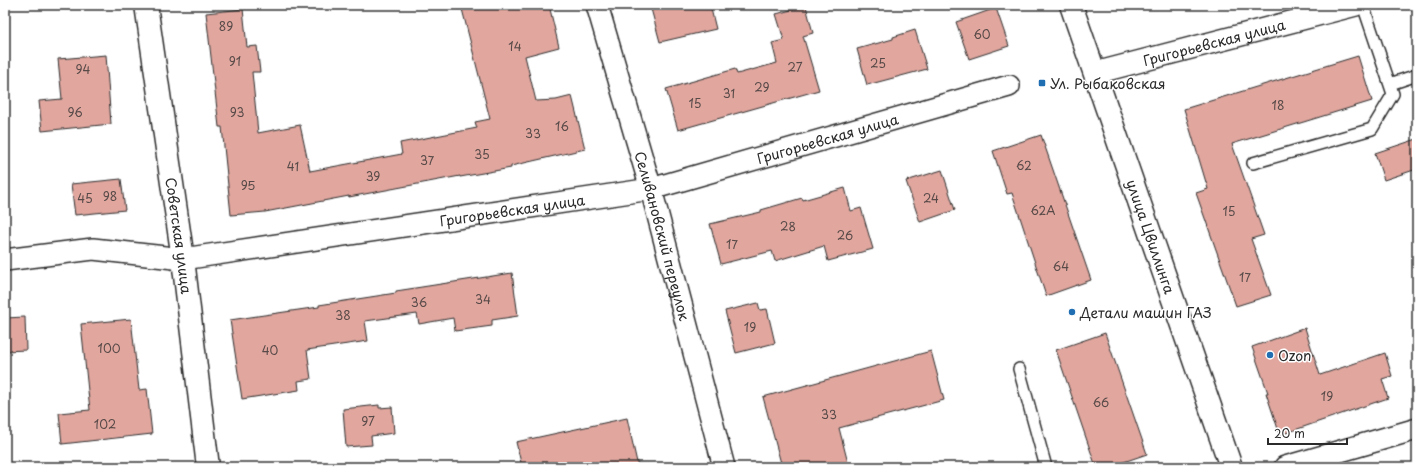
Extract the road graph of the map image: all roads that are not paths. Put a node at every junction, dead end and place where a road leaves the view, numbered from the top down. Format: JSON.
{"nodes":[{"id":1,"x":146,"y":5,"type":"edge"},
{"id":2,"x":597,"y":5,"type":"edge"},
{"id":3,"x":1071,"y":5,"type":"edge"},
{"id":4,"x":1356,"y":5,"type":"edge"},
{"id":5,"x":1363,"y":5,"type":"edge"},
{"id":6,"x":1095,"y":73,"type":"junction"},
{"id":7,"x":1417,"y":75,"type":"edge"},
{"id":8,"x":1390,"y":84,"type":"junction"},
{"id":9,"x":1009,"y":86,"type":"dead end"},
{"id":10,"x":1254,"y":163,"type":"dead end"},
{"id":11,"x":651,"y":189,"type":"junction"},
{"id":12,"x":183,"y":259,"type":"junction"},
{"id":13,"x":5,"y":260,"type":"edge"},
{"id":14,"x":1019,"y":369,"type":"dead end"},
{"id":15,"x":1417,"y":429,"type":"edge"},
{"id":16,"x":208,"y":467,"type":"edge"},
{"id":17,"x":724,"y":467,"type":"edge"},
{"id":18,"x":1046,"y":467,"type":"edge"},
{"id":19,"x":1231,"y":467,"type":"edge"},
{"id":20,"x":1285,"y":467,"type":"edge"}],
"edges":[{"from":1,"to":12,"type":"main road","name":"Советская улица"},
{"from":2,"to":11,"type":"street","name":"Селивановский переулок"},
{"from":3,"to":6,"type":"main road","name":"улица Цвиллинга"},
{"from":4,"to":6,"type":"street","name":"Григорьевская улица"},
{"from":5,"to":8,"type":"lane"},
{"from":6,"to":19,"type":"main road","name":"улица Цвиллинга"},
{"from":7,"to":8,"type":"lane"},
{"from":8,"to":10,"type":"lane"},
{"from":9,"to":11,"type":"street","name":"Григорьевская улица"},
{"from":11,"to":12,"type":"street","name":"Григорьевская улица"},
{"from":11,"to":17,"type":"street","name":"Селивановский переулок"},
{"from":12,"to":13,"type":"street","name":"Григорьевская улица"},
{"from":12,"to":16,"type":"main road","name":"Советская улица"},
{"from":14,"to":18,"type":"lane"},
{"from":15,"to":20,"type":"street"}]}
